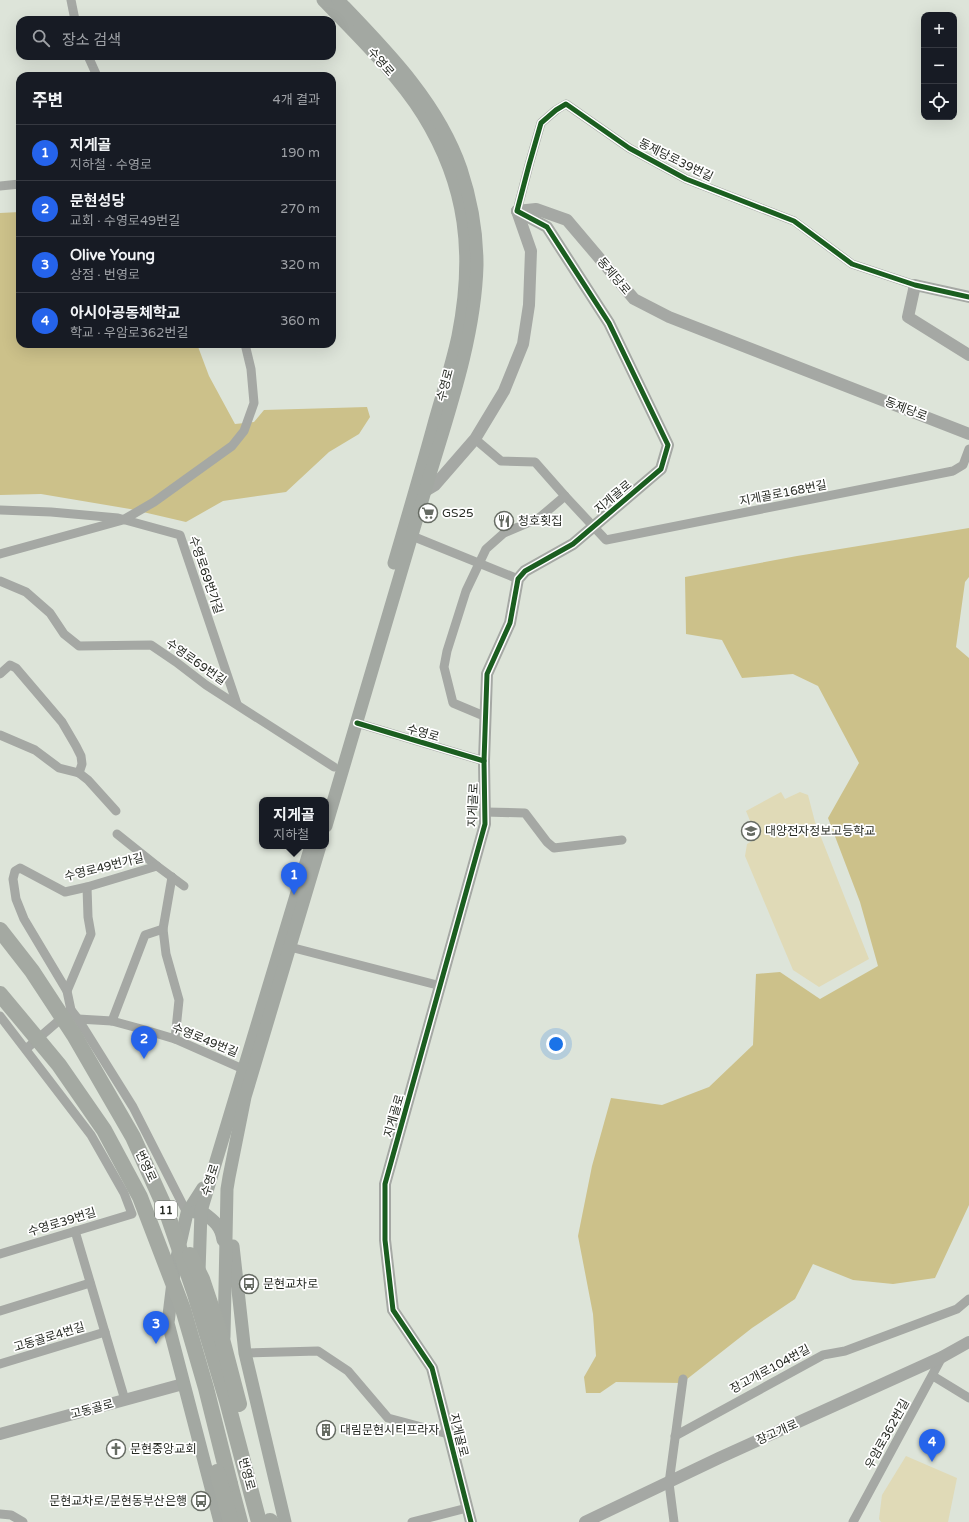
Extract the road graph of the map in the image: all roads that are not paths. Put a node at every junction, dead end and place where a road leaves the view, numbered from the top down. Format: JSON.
{"nodes":[{"id":1,"x":70,"y":0,"type":"edge"},
{"id":2,"x":323,"y":0,"type":"edge"},
{"id":3,"x":338,"y":0,"type":"edge"},
{"id":4,"x":74,"y":16,"type":"edge"},
{"id":5,"x":90,"y":60,"type":"edge"},
{"id":6,"x":95,"y":72,"type":"edge"},
{"id":7,"x":16,"y":184,"type":"edge"},
{"id":8,"x":0,"y":186,"type":"edge"},
{"id":9,"x":517,"y":211,"type":"junction"},
{"id":10,"x":915,"y":285,"type":"junction"},
{"id":11,"x":969,"y":297,"type":"edge"},
{"id":12,"x":247,"y":348,"type":"edge"},
{"id":13,"x":969,"y":354,"type":"edge"},
{"id":14,"x":969,"y":434,"type":"edge"},
{"id":15,"x":475,"y":439,"type":"junction"},
{"id":16,"x":969,"y":448,"type":"edge"},
{"id":17,"x":420,"y":490,"type":"junction"},
{"id":18,"x":565,"y":496,"type":"junction"},
{"id":19,"x":0,"y":510,"type":"edge"},
{"id":20,"x":123,"y":520,"type":"junction"},
{"id":21,"x":594,"y":527,"type":"junction"},
{"id":22,"x":412,"y":536,"type":"junction"},
{"id":23,"x":0,"y":554,"type":"edge"},
{"id":24,"x":479,"y":563,"type":"junction"},
{"id":25,"x":518,"y":580,"type":"junction"},
{"id":26,"x":0,"y":581,"type":"edge"},
{"id":27,"x":0,"y":674,"type":"edge"},
{"id":28,"x":237,"y":704,"type":"junction"},
{"id":29,"x":484,"y":716,"type":"junction"},
{"id":30,"x":356,"y":724,"type":"junction"},
{"id":31,"x":0,"y":735,"type":"edge"},
{"id":32,"x":484,"y":761,"type":"junction"},
{"id":33,"x":334,"y":767,"type":"junction"},
{"id":34,"x":79,"y":773,"type":"junction"},
{"id":35,"x":325,"y":797,"type":"edge"},
{"id":36,"x":116,"y":811,"type":"dead end"},
{"id":37,"x":485,"y":812,"type":"junction"},
{"id":38,"x":329,"y":816,"type":"edge"},
{"id":39,"x":117,"y":834,"type":"dead end"},
{"id":40,"x":622,"y":840,"type":"dead end"},
{"id":41,"x":310,"y":849,"type":"edge"},
{"id":42,"x":319,"y":849,"type":"edge"},
{"id":43,"x":157,"y":866,"type":"junction"},
{"id":44,"x":172,"y":877,"type":"junction"},
{"id":45,"x":184,"y":886,"type":"dead end"},
{"id":46,"x":87,"y":887,"type":"junction"},
{"id":47,"x":163,"y":929,"type":"junction"},
{"id":48,"x":0,"y":930,"type":"edge"},
{"id":49,"x":290,"y":947,"type":"junction"},
{"id":50,"x":441,"y":986,"type":"junction"},
{"id":51,"x":66,"y":991,"type":"junction"},
{"id":52,"x":0,"y":994,"type":"edge"},
{"id":53,"x":71,"y":1010,"type":"junction"},
{"id":54,"x":0,"y":1016,"type":"edge"},
{"id":55,"x":78,"y":1019,"type":"junction"},
{"id":56,"x":112,"y":1021,"type":"junction"},
{"id":57,"x":175,"y":1039,"type":"junction"},
{"id":58,"x":26,"y":1049,"type":"junction"},
{"id":59,"x":243,"y":1069,"type":"junction"},
{"id":60,"x":210,"y":1176,"type":"junction"},
{"id":61,"x":229,"y":1177,"type":"junction"},
{"id":62,"x":140,"y":1197,"type":"junction"},
{"id":63,"x":201,"y":1211,"type":"junction"},
{"id":64,"x":187,"y":1213,"type":"junction"},
{"id":65,"x":75,"y":1231,"type":"junction"},
{"id":66,"x":0,"y":1254,"type":"edge"},
{"id":67,"x":226,"y":1256,"type":"junction"},
{"id":68,"x":90,"y":1283,"type":"junction"},
{"id":69,"x":969,"y":1299,"type":"edge"},
{"id":70,"x":0,"y":1311,"type":"edge"},
{"id":71,"x":105,"y":1332,"type":"junction"},
{"id":72,"x":969,"y":1342,"type":"edge"},
{"id":73,"x":244,"y":1353,"type":"junction"},
{"id":74,"x":942,"y":1357,"type":"junction"},
{"id":75,"x":0,"y":1364,"type":"edge"},
{"id":76,"x":933,"y":1376,"type":"junction"},
{"id":77,"x":683,"y":1379,"type":"dead end"},
{"id":78,"x":183,"y":1384,"type":"junction"},
{"id":79,"x":969,"y":1398,"type":"edge"},
{"id":80,"x":125,"y":1400,"type":"junction"},
{"id":81,"x":0,"y":1434,"type":"edge"},
{"id":82,"x":448,"y":1434,"type":"junction"},
{"id":83,"x":675,"y":1436,"type":"junction"},
{"id":84,"x":668,"y":1483,"type":"junction"},
{"id":85,"x":467,"y":1508,"type":"junction"},
{"id":86,"x":0,"y":1514,"type":"edge"},
{"id":87,"x":23,"y":1522,"type":"edge"},
{"id":88,"x":220,"y":1522,"type":"edge"},
{"id":89,"x":231,"y":1522,"type":"edge"},
{"id":90,"x":240,"y":1522,"type":"edge"},
{"id":91,"x":244,"y":1522,"type":"edge"},
{"id":92,"x":252,"y":1522,"type":"edge"},
{"id":93,"x":271,"y":1522,"type":"edge"},
{"id":94,"x":412,"y":1522,"type":"edge"},
{"id":95,"x":470,"y":1522,"type":"edge"},
{"id":96,"x":585,"y":1522,"type":"edge"},
{"id":97,"x":674,"y":1522,"type":"edge"},
{"id":98,"x":853,"y":1522,"type":"edge"}],
"edges":[{"from":1,"to":4,"type":"street"},
{"from":2,"to":17,"type":"main road","name":"수영로"},
{"from":3,"to":17,"type":"main road","name":"수영로"},
{"from":5,"to":6,"type":"street"},
{"from":7,"to":8,"type":"street"},
{"from":9,"to":10,"type":"street","name":"동제당로39번길"},
{"from":9,"to":14,"type":"street","name":"동제당로"},
{"from":9,"to":15,"type":"street"},
{"from":9,"to":21,"type":"street","name":"지게골로"},
{"from":10,"to":11,"type":"street"},
{"from":10,"to":13,"type":"street"},
{"from":12,"to":20,"type":"street"},
{"from":15,"to":17,"type":"street"},
{"from":15,"to":18,"type":"street"},
{"from":16,"to":21,"type":"street","name":"지게골로168번길"},
{"from":17,"to":22,"type":"main road","name":"수영로"},
{"from":17,"to":33,"type":"main road","name":"수영로"},
{"from":18,"to":21,"type":"street","name":"지게골로"},
{"from":18,"to":24,"type":"street"},
{"from":19,"to":20,"type":"street","name":"수영로69번가길"},
{"from":20,"to":23,"type":"street"},
{"from":20,"to":28,"type":"street","name":"수영로69번가길"},
{"from":21,"to":25,"type":"street","name":"지게골로"},
{"from":22,"to":24,"type":"street"},
{"from":22,"to":30,"type":"main road","name":"수영로"},
{"from":24,"to":25,"type":"street"},
{"from":24,"to":29,"type":"street"},
{"from":25,"to":29,"type":"street","name":"지게골로"},
{"from":26,"to":28,"type":"street","name":"수영로69번길"},
{"from":27,"to":34,"type":"street"},
{"from":28,"to":33,"type":"street","name":"수영로69번길"},
{"from":29,"to":32,"type":"street","name":"지게골로"},
{"from":30,"to":32,"type":"street","name":"수영로"},
{"from":30,"to":38,"type":"main road","name":"수영로"},
{"from":31,"to":34,"type":"street"},
{"from":32,"to":37,"type":"street","name":"지게골로"},
{"from":33,"to":35,"type":"main road","name":"수영로"},
{"from":34,"to":36,"type":"street"},
{"from":37,"to":40,"type":"street"},
{"from":37,"to":50,"type":"street","name":"지게골로"},
{"from":39,"to":43,"type":"street","name":"수영로49번가길"},
{"from":41,"to":59,"type":"main road","name":"수영로"},
{"from":42,"to":49,"type":"main road","name":"수영로"},
{"from":43,"to":44,"type":"street","name":"수영로49번가길"},
{"from":43,"to":46,"type":"street","name":"수영로49번가길"},
{"from":44,"to":45,"type":"street","name":"수영로49번가길"},
{"from":44,"to":47,"type":"street"},
{"from":46,"to":51,"type":"street"},
{"from":46,"to":51,"type":"street","name":"수영로49번가길"},
{"from":47,"to":56,"type":"street"},
{"from":47,"to":57,"type":"street"},
{"from":48,"to":93,"type":"highway","name":"번영로","number":"11","bridge":true},
{"from":49,"to":50,"type":"street"},
{"from":49,"to":61,"type":"main road","name":"수영로"},
{"from":50,"to":82,"type":"street","name":"지게골로"},
{"from":51,"to":53,"type":"street"},
{"from":52,"to":62,"type":"highway","name":"번영로","number":"11","bridge":true},
{"from":53,"to":55,"type":"street"},
{"from":53,"to":58,"type":"street"},
{"from":54,"to":58,"type":"street"},
{"from":55,"to":56,"type":"street","name":"수영로49번길"},
{"from":55,"to":64,"type":"street"},
{"from":56,"to":57,"type":"street","name":"수영로49번길"},
{"from":57,"to":59,"type":"street","name":"수영로49번길"},
{"from":58,"to":65,"type":"street","name":"수영로39번길"},
{"from":59,"to":60,"type":"main road","name":"수영로"},
{"from":60,"to":63,"type":"main road","name":"수영로"},
{"from":60,"to":64,"type":"main road"},
{"from":61,"to":67,"type":"main road","name":"수영로"},
{"from":61,"to":73,"type":"main road","name":"수영로"},
{"from":62,"to":89,"type":"highway","bridge":true},
{"from":62,"to":90,"type":"highway","name":"번영로","number":"11","bridge":true},
{"from":63,"to":64,"type":"main road"},
{"from":63,"to":67,"type":"main road"},
{"from":63,"to":91,"type":"main road","name":"수영로"},
{"from":64,"to":78,"type":"main road"},
{"from":65,"to":66,"type":"street","name":"수영로39번길"},
{"from":65,"to":68,"type":"street","name":"고동골로4번길"},
{"from":67,"to":92,"type":"main road","name":"수영로"},
{"from":68,"to":70,"type":"street"},
{"from":68,"to":71,"type":"street","name":"고동골로4번길"},
{"from":69,"to":83,"type":"street","name":"장고개로104번길"},
{"from":71,"to":75,"type":"street","name":"고동골로4번길"},
{"from":71,"to":80,"type":"street","name":"고동골로4번길"},
{"from":72,"to":74,"type":"street","name":"장고개로"},
{"from":73,"to":82,"type":"street","name":"지게골로"},
{"from":73,"to":93,"type":"main road","name":"수영로"},
{"from":74,"to":76,"type":"street","name":"우암로362번길"},
{"from":74,"to":84,"type":"street","name":"장고개로"},
{"from":76,"to":79,"type":"street"},
{"from":76,"to":98,"type":"street","name":"우암로362번길"},
{"from":77,"to":83,"type":"street"},
{"from":78,"to":80,"type":"street","name":"고동골로"},
{"from":78,"to":88,"type":"main road"},
{"from":80,"to":81,"type":"street","name":"고동골로"},
{"from":82,"to":85,"type":"street","name":"지게골로"},
{"from":83,"to":84,"type":"street"},
{"from":84,"to":96,"type":"street","name":"장고개로"},
{"from":84,"to":97,"type":"street"},
{"from":85,"to":94,"type":"street"},
{"from":85,"to":95,"type":"street","name":"지게골로"},
{"from":86,"to":87,"type":"street"}]}
